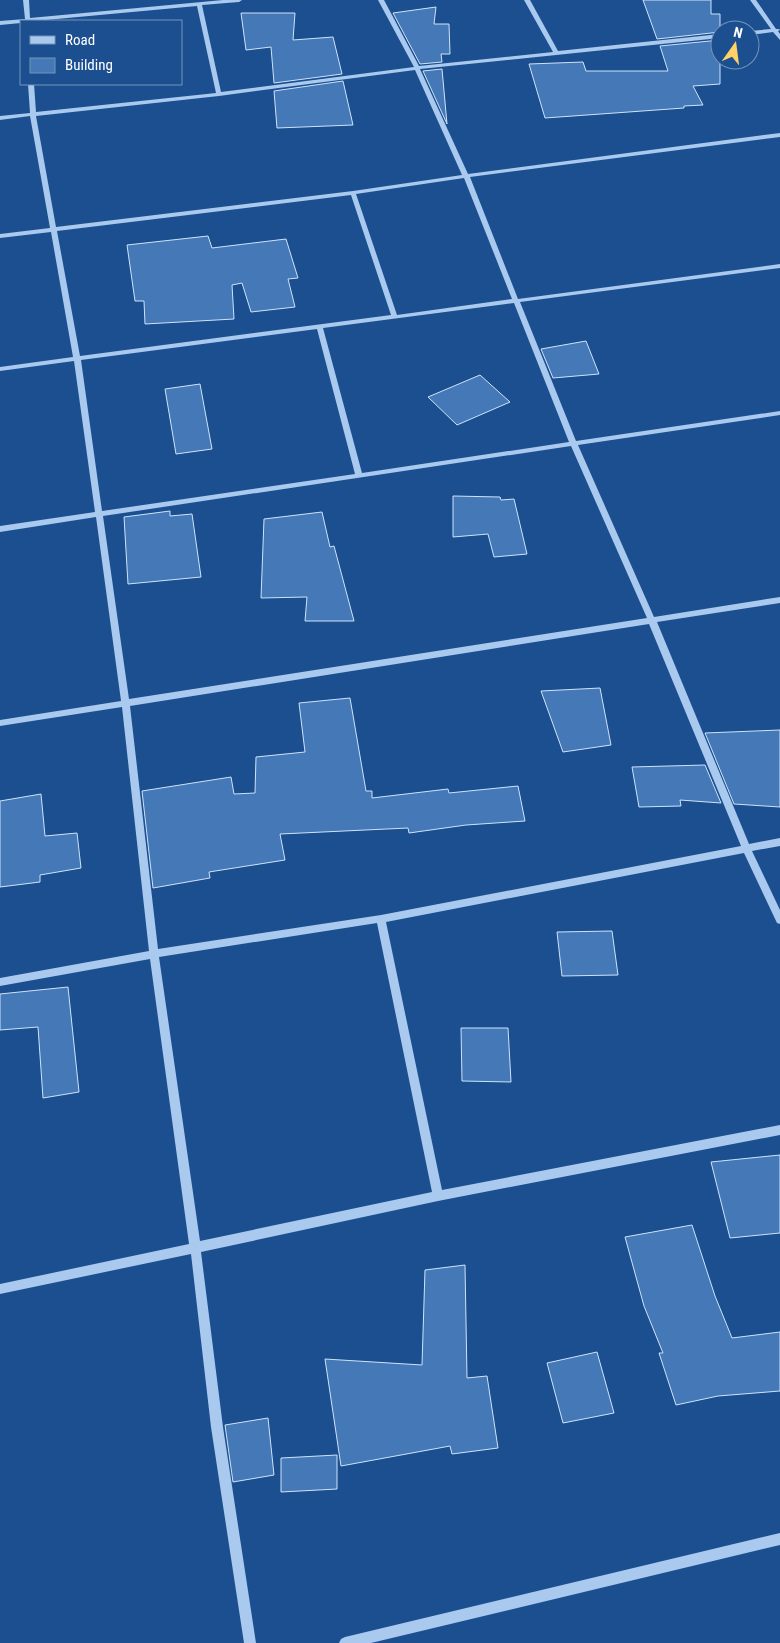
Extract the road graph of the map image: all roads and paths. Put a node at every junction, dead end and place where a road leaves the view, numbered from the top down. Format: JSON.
{"nodes":[{"id":1,"x":26,"y":0,"type":"edge"},
{"id":2,"x":239,"y":0,"type":"edge"},
{"id":3,"x":381,"y":0,"type":"edge"},
{"id":4,"x":527,"y":0,"type":"edge"},
{"id":5,"x":753,"y":0,"type":"edge"},
{"id":6,"x":199,"y":5,"type":"junction"},
{"id":7,"x":28,"y":20,"type":"edge"},
{"id":8,"x":20,"y":21,"type":"edge"},
{"id":9,"x":0,"y":22,"type":"edge"},
{"id":10,"x":777,"y":30,"type":"edge"},
{"id":11,"x":760,"y":31,"type":"edge"},
{"id":12,"x":710,"y":37,"type":"edge"},
{"id":13,"x":780,"y":38,"type":"edge"},
{"id":14,"x":556,"y":53,"type":"junction"},
{"id":15,"x":417,"y":68,"type":"junction"},
{"id":16,"x":31,"y":85,"type":"edge"},
{"id":17,"x":219,"y":94,"type":"junction"},
{"id":18,"x":33,"y":115,"type":"junction"},
{"id":19,"x":0,"y":118,"type":"edge"},
{"id":20,"x":780,"y":135,"type":"edge"},
{"id":21,"x":466,"y":176,"type":"junction"},
{"id":22,"x":353,"y":193,"type":"junction"},
{"id":23,"x":52,"y":231,"type":"junction"},
{"id":24,"x":0,"y":236,"type":"edge"},
{"id":25,"x":780,"y":266,"type":"edge"},
{"id":26,"x":514,"y":300,"type":"junction"},
{"id":27,"x":394,"y":316,"type":"junction"},
{"id":28,"x":319,"y":326,"type":"junction"},
{"id":29,"x":77,"y":359,"type":"junction"},
{"id":30,"x":0,"y":369,"type":"edge"},
{"id":31,"x":780,"y":413,"type":"edge"},
{"id":32,"x":574,"y":444,"type":"junction"},
{"id":33,"x":359,"y":474,"type":"junction"},
{"id":34,"x":99,"y":515,"type":"junction"},
{"id":35,"x":0,"y":529,"type":"edge"},
{"id":36,"x":780,"y":600,"type":"edge"},
{"id":37,"x":652,"y":621,"type":"junction"},
{"id":38,"x":126,"y":705,"type":"junction"},
{"id":39,"x":0,"y":724,"type":"edge"},
{"id":40,"x":780,"y":842,"type":"edge"},
{"id":41,"x":746,"y":848,"type":"junction"},
{"id":42,"x":381,"y":919,"type":"junction"},
{"id":43,"x":780,"y":920,"type":"edge"},
{"id":44,"x":154,"y":954,"type":"junction"},
{"id":45,"x":0,"y":982,"type":"edge"},
{"id":46,"x":780,"y":1130,"type":"edge"},
{"id":47,"x":438,"y":1196,"type":"junction"},
{"id":48,"x":195,"y":1246,"type":"junction"},
{"id":49,"x":0,"y":1289,"type":"edge"},
{"id":50,"x":780,"y":1539,"type":"edge"},
{"id":51,"x":250,"y":1643,"type":"edge"},
{"id":52,"x":345,"y":1643,"type":"edge"}],
"edges":[{"from":1,"to":7,"type":"street"},
{"from":2,"to":6,"type":"street"},
{"from":3,"to":15,"type":"street"},
{"from":4,"to":14,"type":"street"},
{"from":5,"to":10,"type":"street"},
{"from":6,"to":7,"type":"street"},
{"from":6,"to":17,"type":"street"},
{"from":8,"to":9,"type":"street"},
{"from":10,"to":11,"type":"street"},
{"from":10,"to":13,"type":"street"},
{"from":12,"to":14,"type":"street"},
{"from":14,"to":15,"type":"street"},
{"from":15,"to":17,"type":"street"},
{"from":15,"to":21,"type":"street"},
{"from":16,"to":18,"type":"street"},
{"from":17,"to":18,"type":"street"},
{"from":18,"to":19,"type":"street"},
{"from":18,"to":23,"type":"street"},
{"from":20,"to":21,"type":"street"},
{"from":21,"to":22,"type":"street"},
{"from":21,"to":26,"type":"street"},
{"from":22,"to":23,"type":"street"},
{"from":22,"to":27,"type":"street"},
{"from":23,"to":24,"type":"street"},
{"from":23,"to":29,"type":"street"},
{"from":25,"to":26,"type":"street"},
{"from":26,"to":27,"type":"street"},
{"from":26,"to":32,"type":"street"},
{"from":27,"to":28,"type":"street"},
{"from":28,"to":29,"type":"street"},
{"from":28,"to":33,"type":"street"},
{"from":29,"to":30,"type":"street"},
{"from":29,"to":34,"type":"street"},
{"from":31,"to":32,"type":"street"},
{"from":32,"to":33,"type":"street"},
{"from":32,"to":37,"type":"street"},
{"from":33,"to":34,"type":"street"},
{"from":34,"to":35,"type":"street"},
{"from":34,"to":38,"type":"street"},
{"from":36,"to":37,"type":"street"},
{"from":37,"to":38,"type":"street"},
{"from":37,"to":41,"type":"street"},
{"from":38,"to":39,"type":"street"},
{"from":38,"to":44,"type":"street"},
{"from":40,"to":41,"type":"street"},
{"from":41,"to":42,"type":"street"},
{"from":41,"to":43,"type":"street"},
{"from":42,"to":44,"type":"street"},
{"from":42,"to":47,"type":"street"},
{"from":44,"to":45,"type":"street"},
{"from":44,"to":48,"type":"street"},
{"from":46,"to":47,"type":"street"},
{"from":47,"to":48,"type":"street"},
{"from":48,"to":49,"type":"street"},
{"from":48,"to":51,"type":"street"},
{"from":50,"to":52,"type":"street"}]}
